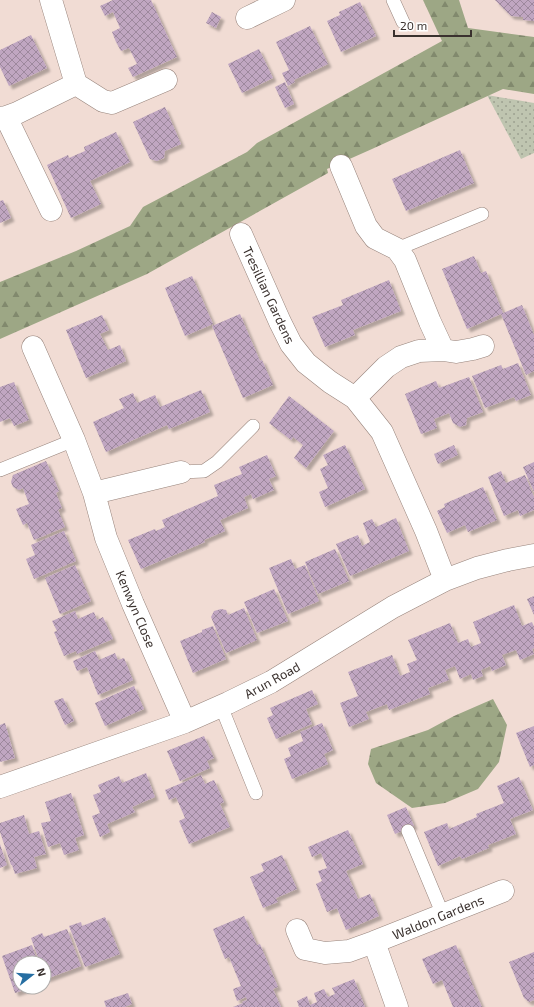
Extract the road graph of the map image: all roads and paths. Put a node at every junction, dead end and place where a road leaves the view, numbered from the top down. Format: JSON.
{"nodes":[{"id":1,"x":51,"y":0,"type":"edge"},
{"id":2,"x":284,"y":0,"type":"edge"},
{"id":3,"x":393,"y":0,"type":"edge"},
{"id":4,"x":247,"y":18,"type":"dead end"},
{"id":5,"x":403,"y":22,"type":"dead end"},
{"id":6,"x":166,"y":80,"type":"dead end"},
{"id":7,"x":76,"y":84,"type":"junction"},
{"id":8,"x":3,"y":118,"type":"edge"},
{"id":9,"x":341,"y":166,"type":"dead end"},
{"id":10,"x":51,"y":210,"type":"dead end"},
{"id":11,"x":482,"y":214,"type":"dead end"},
{"id":12,"x":241,"y":234,"type":"dead end"},
{"id":13,"x":397,"y":249,"type":"junction"},
{"id":14,"x":483,"y":346,"type":"dead end"},
{"id":15,"x":33,"y":348,"type":"dead end"},
{"id":16,"x":443,"y":350,"type":"junction"},
{"id":17,"x":355,"y":398,"type":"junction"},
{"id":18,"x":253,"y":426,"type":"dead end"},
{"id":19,"x":74,"y":440,"type":"junction"},
{"id":20,"x":0,"y":470,"type":"edge"},
{"id":21,"x":181,"y":472,"type":"joint"},
{"id":22,"x":94,"y":493,"type":"junction"},
{"id":23,"x":534,"y":555,"type":"edge"},
{"id":24,"x":444,"y":580,"type":"junction"},
{"id":25,"x":221,"y":706,"type":"junction"},
{"id":26,"x":185,"y":722,"type":"junction"},
{"id":27,"x":0,"y":787,"type":"edge"},
{"id":28,"x":256,"y":793,"type":"dead end"},
{"id":29,"x":408,"y":831,"type":"dead end"},
{"id":30,"x":502,"y":891,"type":"dead end"},
{"id":31,"x":443,"y":914,"type":"junction"},
{"id":32,"x":297,"y":930,"type":"dead end"},
{"id":33,"x":374,"y":942,"type":"junction"},
{"id":34,"x":397,"y":1007,"type":"edge"}],
"edges":[{"from":1,"to":7,"type":"street"},
{"from":2,"to":4,"type":"street"},
{"from":3,"to":5,"type":"lane"},
{"from":6,"to":7,"type":"street"},
{"from":7,"to":8,"type":"street"},
{"from":8,"to":10,"type":"street"},
{"from":9,"to":13,"type":"street"},
{"from":11,"to":13,"type":"lane"},
{"from":12,"to":17,"type":"street","name":"Tresillian Gardens"},
{"from":13,"to":16,"type":"street"},
{"from":14,"to":16,"type":"street"},
{"from":15,"to":19,"type":"street","name":"Kenwyn Close"},
{"from":16,"to":17,"type":"street"},
{"from":17,"to":24,"type":"street","name":"Tresillian Gardens"},
{"from":18,"to":21,"type":"lane"},
{"from":19,"to":20,"type":"lane"},
{"from":19,"to":22,"type":"street","name":"Kenwyn Close"},
{"from":21,"to":22,"type":"street"},
{"from":22,"to":26,"type":"street","name":"Kenwyn Close"},
{"from":23,"to":24,"type":"street","name":"Arun Road"},
{"from":24,"to":25,"type":"street","name":"Arun Road"},
{"from":25,"to":26,"type":"street","name":"Arun Road"},
{"from":25,"to":28,"type":"lane"},
{"from":26,"to":27,"type":"street","name":"Arun Road"},
{"from":29,"to":31,"type":"lane"},
{"from":30,"to":31,"type":"street","name":"Waldon Gardens"},
{"from":31,"to":33,"type":"street","name":"Waldon Gardens"},
{"from":32,"to":33,"type":"street","name":"Waldon Gardens"},
{"from":33,"to":34,"type":"street"}]}
